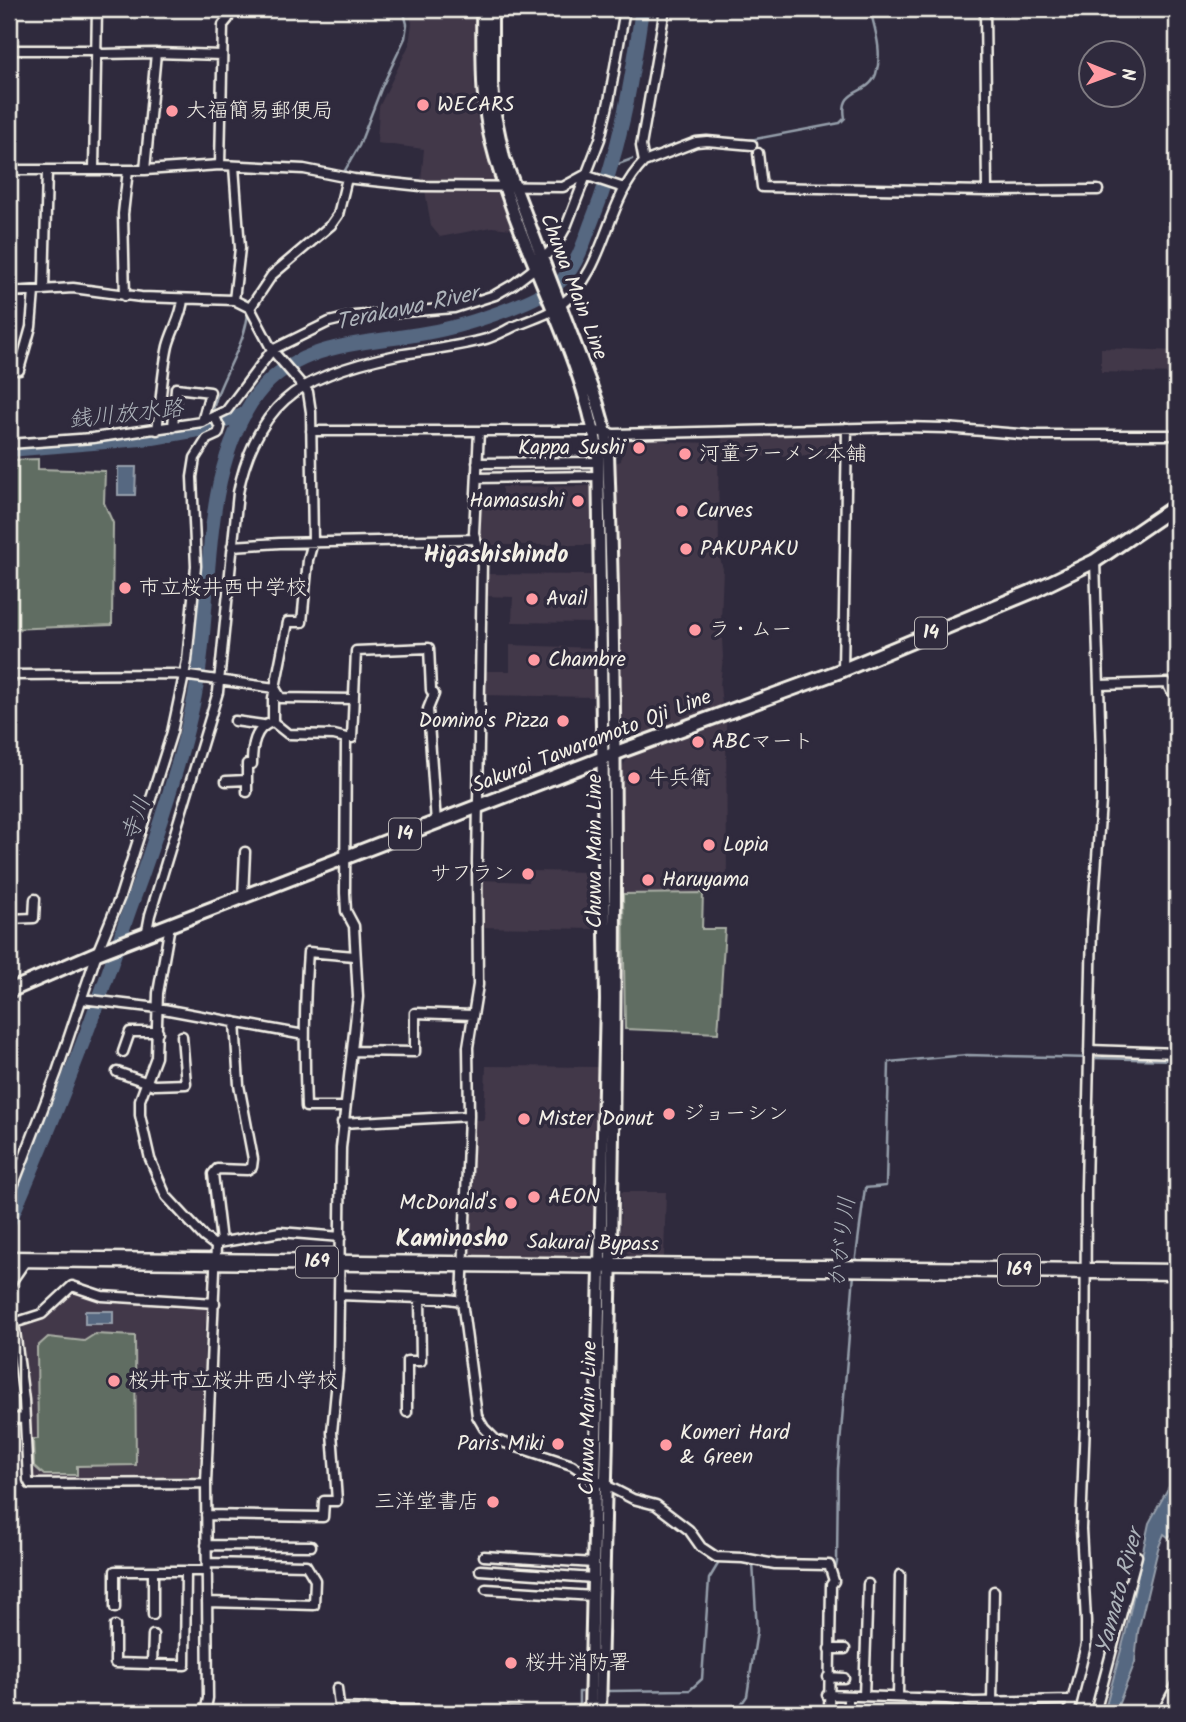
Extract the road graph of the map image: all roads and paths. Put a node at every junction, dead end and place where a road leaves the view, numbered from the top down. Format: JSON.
{"nodes":[{"id":1,"x":97,"y":9,"type":"edge"},
{"id":2,"x":228,"y":9,"type":"edge"},
{"id":3,"x":482,"y":9,"type":"edge"},
{"id":4,"x":492,"y":9,"type":"edge"},
{"id":5,"x":625,"y":9,"type":"edge"},
{"id":6,"x":665,"y":9,"type":"edge"},
{"id":7,"x":985,"y":9,"type":"edge"},
{"id":8,"x":9,"y":50,"type":"edge"},
{"id":9,"x":96,"y":50,"type":"junction"},
{"id":10,"x":156,"y":53,"type":"junction"},
{"id":11,"x":222,"y":55,"type":"junction"},
{"id":12,"x":752,"y":145,"type":"dead end"},
{"id":13,"x":758,"y":153,"type":"dead end"},
{"id":14,"x":644,"y":162,"type":"junction"},
{"id":15,"x":220,"y":165,"type":"junction"},
{"id":16,"x":234,"y":166,"type":"junction"},
{"id":17,"x":94,"y":169,"type":"junction"},
{"id":18,"x":9,"y":170,"type":"edge"},
{"id":19,"x":47,"y":170,"type":"junction"},
{"id":20,"x":128,"y":170,"type":"junction"},
{"id":21,"x":145,"y":170,"type":"junction"},
{"id":22,"x":586,"y":175,"type":"junction"},
{"id":23,"x":345,"y":177,"type":"junction"},
{"id":24,"x":509,"y":186,"type":"junction"},
{"id":25,"x":623,"y":188,"type":"junction"},
{"id":26,"x":1098,"y":190,"type":"dead end"},
{"id":27,"x":987,"y":191,"type":"junction"},
{"id":28,"x":539,"y":264,"type":"junction"},
{"id":29,"x":44,"y":290,"type":"junction"},
{"id":30,"x":9,"y":292,"type":"edge"},
{"id":31,"x":34,"y":292,"type":"junction"},
{"id":32,"x":125,"y":296,"type":"junction"},
{"id":33,"x":183,"y":299,"type":"junction"},
{"id":34,"x":234,"y":300,"type":"junction"},
{"id":35,"x":556,"y":307,"type":"junction"},
{"id":36,"x":248,"y":308,"type":"junction"},
{"id":37,"x":273,"y":352,"type":"junction"},
{"id":38,"x":9,"y":369,"type":"edge"},
{"id":39,"x":302,"y":385,"type":"junction"},
{"id":40,"x":210,"y":420,"type":"junction"},
{"id":41,"x":173,"y":427,"type":"junction"},
{"id":42,"x":847,"y":428,"type":"junction"},
{"id":43,"x":157,"y":430,"type":"junction"},
{"id":44,"x":311,"y":431,"type":"junction"},
{"id":45,"x":479,"y":431,"type":"junction"},
{"id":46,"x":600,"y":432,"type":"junction"},
{"id":47,"x":1177,"y":435,"type":"edge"},
{"id":48,"x":9,"y":444,"type":"edge"},
{"id":49,"x":599,"y":462,"type":"junction"},
{"id":50,"x":477,"y":463,"type":"junction"},
{"id":51,"x":599,"y":476,"type":"junction"},
{"id":52,"x":477,"y":478,"type":"junction"},
{"id":53,"x":1177,"y":505,"type":"edge"},
{"id":54,"x":474,"y":539,"type":"junction"},
{"id":55,"x":313,"y":542,"type":"junction"},
{"id":56,"x":232,"y":546,"type":"junction"},
{"id":57,"x":1095,"y":561,"type":"junction"},
{"id":58,"x":843,"y":670,"type":"junction"},
{"id":59,"x":9,"y":675,"type":"edge"},
{"id":60,"x":184,"y":676,"type":"junction"},
{"id":61,"x":216,"y":679,"type":"junction"},
{"id":62,"x":1100,"y":685,"type":"junction"},
{"id":63,"x":275,"y":688,"type":"junction"},
{"id":64,"x":1177,"y":691,"type":"edge"},
{"id":65,"x":354,"y":699,"type":"junction"},
{"id":66,"x":235,"y":721,"type":"dead end"},
{"id":67,"x":273,"y":722,"type":"junction"},
{"id":68,"x":263,"y":725,"type":"junction"},
{"id":69,"x":346,"y":738,"type":"junction"},
{"id":70,"x":609,"y":756,"type":"junction"},
{"id":71,"x":247,"y":780,"type":"junction"},
{"id":72,"x":226,"y":781,"type":"dead end"},
{"id":73,"x":247,"y":792,"type":"dead end"},
{"id":74,"x":478,"y":807,"type":"junction"},
{"id":75,"x":436,"y":823,"type":"junction"},
{"id":76,"x":245,"y":852,"type":"dead end"},
{"id":77,"x":345,"y":857,"type":"junction"},
{"id":78,"x":243,"y":897,"type":"junction"},
{"id":79,"x":35,"y":899,"type":"dead end"},
{"id":80,"x":9,"y":919,"type":"edge"},
{"id":81,"x":170,"y":925,"type":"junction"},
{"id":82,"x":143,"y":937,"type":"junction"},
{"id":83,"x":100,"y":952,"type":"junction"},
{"id":84,"x":354,"y":956,"type":"junction"},
{"id":85,"x":9,"y":991,"type":"edge"},
{"id":86,"x":82,"y":999,"type":"junction"},
{"id":87,"x":158,"y":1008,"type":"junction"},
{"id":88,"x":474,"y":1015,"type":"junction"},
{"id":89,"x":235,"y":1022,"type":"junction"},
{"id":90,"x":158,"y":1032,"type":"junction"},
{"id":91,"x":304,"y":1035,"type":"junction"},
{"id":92,"x":182,"y":1036,"type":"dead end"},
{"id":93,"x":1089,"y":1050,"type":"junction"},
{"id":94,"x":352,"y":1051,"type":"junction"},
{"id":95,"x":122,"y":1052,"type":"dead end"},
{"id":96,"x":1177,"y":1053,"type":"edge"},
{"id":97,"x":117,"y":1072,"type":"dead end"},
{"id":98,"x":146,"y":1083,"type":"junction"},
{"id":99,"x":345,"y":1107,"type":"junction"},
{"id":100,"x":469,"y":1116,"type":"junction"},
{"id":101,"x":342,"y":1123,"type":"junction"},
{"id":102,"x":9,"y":1196,"type":"edge"},
{"id":103,"x":341,"y":1237,"type":"junction"},
{"id":104,"x":218,"y":1249,"type":"junction"},
{"id":105,"x":19,"y":1259,"type":"edge"},
{"id":106,"x":341,"y":1263,"type":"junction"},
{"id":107,"x":464,"y":1265,"type":"junction"},
{"id":108,"x":607,"y":1266,"type":"junction"},
{"id":109,"x":1087,"y":1271,"type":"junction"},
{"id":110,"x":1177,"y":1272,"type":"edge"},
{"id":111,"x":9,"y":1285,"type":"edge"},
{"id":112,"x":339,"y":1295,"type":"junction"},
{"id":113,"x":420,"y":1298,"type":"junction"},
{"id":114,"x":462,"y":1301,"type":"junction"},
{"id":115,"x":215,"y":1303,"type":"junction"},
{"id":116,"x":11,"y":1320,"type":"edge"},
{"id":117,"x":407,"y":1412,"type":"dead end"},
{"id":118,"x":25,"y":1418,"type":"junction"},
{"id":119,"x":9,"y":1419,"type":"edge"},
{"id":120,"x":205,"y":1483,"type":"junction"},
{"id":121,"x":601,"y":1483,"type":"junction"},
{"id":122,"x":206,"y":1515,"type":"junction"},
{"id":123,"x":206,"y":1545,"type":"junction"},
{"id":124,"x":311,"y":1546,"type":"dead end"},
{"id":125,"x":484,"y":1556,"type":"dead end"},
{"id":126,"x":1137,"y":1556,"type":"dead end"},
{"id":127,"x":594,"y":1563,"type":"junction"},
{"id":128,"x":207,"y":1567,"type":"junction"},
{"id":129,"x":480,"y":1570,"type":"dead end"},
{"id":130,"x":153,"y":1571,"type":"junction"},
{"id":131,"x":186,"y":1571,"type":"junction"},
{"id":132,"x":900,"y":1575,"type":"dead end"},
{"id":133,"x":594,"y":1578,"type":"junction"},
{"id":134,"x":867,"y":1584,"type":"dead end"},
{"id":135,"x":486,"y":1589,"type":"dead end"},
{"id":136,"x":994,"y":1591,"type":"dead end"},
{"id":137,"x":593,"y":1596,"type":"junction"},
{"id":138,"x":207,"y":1602,"type":"junction"},
{"id":139,"x":115,"y":1608,"type":"dead end"},
{"id":140,"x":153,"y":1615,"type":"dead end"},
{"id":141,"x":115,"y":1626,"type":"dead end"},
{"id":142,"x":153,"y":1635,"type":"dead end"},
{"id":143,"x":829,"y":1648,"type":"junction"},
{"id":144,"x":845,"y":1650,"type":"dead end"},
{"id":145,"x":152,"y":1664,"type":"junction"},
{"id":146,"x":828,"y":1677,"type":"junction"},
{"id":147,"x":844,"y":1678,"type":"dead end"},
{"id":148,"x":1177,"y":1684,"type":"edge"},
{"id":149,"x":337,"y":1688,"type":"dead end"},
{"id":150,"x":827,"y":1695,"type":"junction"},
{"id":151,"x":848,"y":1696,"type":"junction"},
{"id":152,"x":864,"y":1696,"type":"junction"},
{"id":153,"x":898,"y":1698,"type":"junction"},
{"id":154,"x":1072,"y":1700,"type":"junction"},
{"id":155,"x":1032,"y":1701,"type":"junction"},
{"id":156,"x":992,"y":1702,"type":"junction"},
{"id":157,"x":340,"y":1711,"type":"edge"},
{"id":158,"x":205,"y":1713,"type":"edge"},
{"id":159,"x":518,"y":1713,"type":"edge"},
{"id":160,"x":590,"y":1713,"type":"edge"},
{"id":161,"x":600,"y":1713,"type":"edge"},
{"id":162,"x":829,"y":1713,"type":"edge"},
{"id":163,"x":848,"y":1713,"type":"edge"},
{"id":164,"x":1029,"y":1713,"type":"edge"},
{"id":165,"x":1069,"y":1713,"type":"edge"},
{"id":166,"x":1095,"y":1713,"type":"edge"},
{"id":167,"x":1162,"y":1713,"type":"edge"}],
"edges":[{"from":1,"to":9,"type":"street"},
{"from":2,"to":11,"type":"street"},
{"from":3,"to":24,"type":"main road","name":"Chuwa Main Line"},
{"from":4,"to":24,"type":"main road","name":"Chuwa Main Line"},
{"from":5,"to":22,"type":"street"},
{"from":6,"to":14,"type":"street"},
{"from":7,"to":27,"type":"street"},
{"from":8,"to":9,"type":"street"},
{"from":9,"to":10,"type":"street"},
{"from":9,"to":17,"type":"street"},
{"from":10,"to":11,"type":"street"},
{"from":10,"to":21,"type":"street"},
{"from":11,"to":15,"type":"street"},
{"from":12,"to":14,"type":"street"},
{"from":13,"to":27,"type":"street"},
{"from":14,"to":25,"type":"street"},
{"from":15,"to":16,"type":"street"},
{"from":15,"to":21,"type":"street"},
{"from":16,"to":23,"type":"street"},
{"from":16,"to":34,"type":"street"},
{"from":17,"to":19,"type":"street"},
{"from":17,"to":20,"type":"street"},
{"from":18,"to":19,"type":"street"},
{"from":19,"to":29,"type":"street"},
{"from":20,"to":21,"type":"street"},
{"from":20,"to":32,"type":"street"},
{"from":22,"to":24,"type":"street"},
{"from":22,"to":25,"type":"street"},
{"from":22,"to":28,"type":"street"},
{"from":23,"to":24,"type":"street"},
{"from":23,"to":36,"type":"street"},
{"from":24,"to":28,"type":"main road","name":"Chuwa Main Line"},
{"from":25,"to":35,"type":"street"},
{"from":26,"to":27,"type":"street"},
{"from":28,"to":35,"type":"main road","name":"Chuwa Main Line"},
{"from":28,"to":37,"type":"street"},
{"from":29,"to":31,"type":"street"},
{"from":29,"to":32,"type":"street"},
{"from":30,"to":31,"type":"street"},
{"from":31,"to":38,"type":"street"},
{"from":32,"to":33,"type":"street"},
{"from":33,"to":34,"type":"street"},
{"from":33,"to":43,"type":"street"},
{"from":34,"to":36,"type":"street"},
{"from":35,"to":39,"type":"street"},
{"from":35,"to":46,"type":"main road","name":"Chuwa Main Line"},
{"from":36,"to":37,"type":"street"},
{"from":37,"to":39,"type":"street"},
{"from":37,"to":40,"type":"street"},
{"from":39,"to":44,"type":"street"},
{"from":39,"to":56,"type":"street"},
{"from":40,"to":41,"type":"street"},
{"from":40,"to":41,"type":"street"},
{"from":40,"to":60,"type":"street"},
{"from":41,"to":43,"type":"street"},
{"from":42,"to":46,"type":"street"},
{"from":42,"to":47,"type":"street"},
{"from":42,"to":58,"type":"street"},
{"from":43,"to":48,"type":"street"},
{"from":44,"to":45,"type":"street"},
{"from":44,"to":55,"type":"street"},
{"from":45,"to":46,"type":"street"},
{"from":45,"to":50,"type":"street"},
{"from":46,"to":49,"type":"main road","name":"Chuwa Main Line"},
{"from":46,"to":70,"type":"main road","name":"Chuwa Main Line"},
{"from":49,"to":50,"type":"street"},
{"from":49,"to":51,"type":"main road","name":"Chuwa Main Line"},
{"from":50,"to":52,"type":"street"},
{"from":51,"to":52,"type":"street"},
{"from":51,"to":70,"type":"main road","name":"Chuwa Main Line"},
{"from":52,"to":54,"type":"street"},
{"from":53,"to":57,"type":"main road","name":"Sakurai Tawaramoto Oji Line","number":"14"},
{"from":54,"to":55,"type":"street"},
{"from":54,"to":74,"type":"street"},
{"from":55,"to":56,"type":"street"},
{"from":55,"to":63,"type":"street"},
{"from":56,"to":61,"type":"street"},
{"from":57,"to":58,"type":"main road","name":"Sakurai Tawaramoto Oji Line","number":"14"},
{"from":57,"to":62,"type":"street"},
{"from":58,"to":70,"type":"main road","name":"Sakurai Tawaramoto Oji Line","number":"14"},
{"from":59,"to":60,"type":"street"},
{"from":60,"to":61,"type":"street"},
{"from":60,"to":83,"type":"street"},
{"from":61,"to":63,"type":"street"},
{"from":61,"to":82,"type":"street"},
{"from":62,"to":64,"type":"street"},
{"from":62,"to":93,"type":"street"},
{"from":63,"to":65,"type":"street"},
{"from":63,"to":67,"type":"street"},
{"from":65,"to":69,"type":"street"},
{"from":65,"to":75,"type":"street"},
{"from":66,"to":68,"type":"street"},
{"from":67,"to":68,"type":"street"},
{"from":67,"to":69,"type":"street"},
{"from":68,"to":71,"type":"street"},
{"from":69,"to":77,"type":"street"},
{"from":70,"to":74,"type":"main road","name":"Sakurai Tawaramoto Oji Line","number":"14"},
{"from":70,"to":108,"type":"main road","name":"Chuwa Main Line"},
{"from":71,"to":72,"type":"street"},
{"from":71,"to":73,"type":"street"},
{"from":74,"to":75,"type":"main road","name":"Sakurai Tawaramoto Oji Line","number":"14"},
{"from":74,"to":88,"type":"street"},
{"from":75,"to":77,"type":"main road","name":"Sakurai Tawaramoto Oji Line","number":"14"},
{"from":76,"to":78,"type":"street"},
{"from":77,"to":78,"type":"main road","name":"Sakurai Tawaramoto Oji Line","number":"14"},
{"from":77,"to":84,"type":"street"},
{"from":78,"to":81,"type":"main road","name":"Sakurai Tawaramoto Oji Line","number":"14"},
{"from":79,"to":80,"type":"street"},
{"from":81,"to":82,"type":"main road","name":"Sakurai Tawaramoto Oji Line","number":"14"},
{"from":81,"to":87,"type":"street"},
{"from":82,"to":83,"type":"main road","name":"Sakurai Tawaramoto Oji Line","number":"14"},
{"from":83,"to":85,"type":"main road","name":"Sakurai Tawaramoto Oji Line","number":"14"},
{"from":83,"to":86,"type":"street"},
{"from":84,"to":91,"type":"street"},
{"from":84,"to":94,"type":"street"},
{"from":86,"to":87,"type":"street"},
{"from":86,"to":102,"type":"street"},
{"from":87,"to":89,"type":"street"},
{"from":87,"to":90,"type":"street"},
{"from":88,"to":94,"type":"street"},
{"from":88,"to":100,"type":"street"},
{"from":89,"to":91,"type":"street"},
{"from":89,"to":104,"type":"street"},
{"from":90,"to":95,"type":"street"},
{"from":90,"to":98,"type":"street"},
{"from":91,"to":99,"type":"street"},
{"from":92,"to":98,"type":"street"},
{"from":93,"to":96,"type":"street"},
{"from":93,"to":109,"type":"street"},
{"from":94,"to":99,"type":"street"},
{"from":97,"to":98,"type":"street"},
{"from":98,"to":104,"type":"street"},
{"from":99,"to":101,"type":"street"},
{"from":100,"to":101,"type":"street"},
{"from":100,"to":107,"type":"street"},
{"from":101,"to":103,"type":"street"},
{"from":103,"to":104,"type":"street"},
{"from":103,"to":106,"type":"street"},
{"from":104,"to":105,"type":"highway","name":"Sakurai Bypass","number":"169"},
{"from":104,"to":106,"type":"highway","name":"Sakurai Bypass","number":"169"},
{"from":104,"to":115,"type":"street"},
{"from":105,"to":111,"type":"street"},
{"from":106,"to":107,"type":"highway","name":"Sakurai Bypass","number":"169"},
{"from":106,"to":112,"type":"street"},
{"from":107,"to":108,"type":"highway","name":"Sakurai Bypass","number":"169"},
{"from":107,"to":114,"type":"street"},
{"from":108,"to":109,"type":"highway","name":"Sakurai Bypass","number":"169"},
{"from":108,"to":121,"type":"main road","name":"Chuwa Main Line"},
{"from":109,"to":110,"type":"highway","name":"Sakurai Bypass","number":"169"},
{"from":109,"to":154,"type":"street"},
{"from":112,"to":113,"type":"street"},
{"from":112,"to":122,"type":"street"},
{"from":113,"to":114,"type":"street"},
{"from":113,"to":117,"type":"street"},
{"from":114,"to":121,"type":"street"},
{"from":115,"to":116,"type":"street"},
{"from":115,"to":120,"type":"street"},
{"from":116,"to":118,"type":"street"},
{"from":118,"to":119,"type":"street"},
{"from":118,"to":120,"type":"street"},
{"from":120,"to":122,"type":"street"},
{"from":121,"to":127,"type":"main road","name":"Chuwa Main Line"},
{"from":121,"to":143,"type":"street"},
{"from":121,"to":161,"type":"main road","name":"Chuwa Main Line"},
{"from":122,"to":123,"type":"street"},
{"from":123,"to":124,"type":"street"},
{"from":123,"to":128,"type":"street"},
{"from":125,"to":127,"type":"street"},
{"from":126,"to":166,"type":"street"},
{"from":127,"to":133,"type":"main road","name":"Chuwa Main Line"},
{"from":128,"to":131,"type":"street"},
{"from":128,"to":138,"type":"street"},
{"from":128,"to":138,"type":"street"},
{"from":129,"to":133,"type":"street"},
{"from":130,"to":131,"type":"street"},
{"from":130,"to":139,"type":"street"},
{"from":130,"to":140,"type":"street"},
{"from":131,"to":145,"type":"street"},
{"from":132,"to":153,"type":"street"},
{"from":133,"to":137,"type":"main road","name":"Chuwa Main Line"},
{"from":134,"to":152,"type":"street"},
{"from":135,"to":137,"type":"street"},
{"from":136,"to":156,"type":"street"},
{"from":137,"to":160,"type":"main road","name":"Chuwa Main Line"},
{"from":138,"to":158,"type":"street"},
{"from":141,"to":145,"type":"street"},
{"from":142,"to":145,"type":"street"},
{"from":143,"to":144,"type":"street"},
{"from":143,"to":146,"type":"street"},
{"from":146,"to":147,"type":"street"},
{"from":146,"to":150,"type":"street"},
{"from":148,"to":167,"type":"street"},
{"from":149,"to":157,"type":"street"},
{"from":150,"to":151,"type":"street"},
{"from":150,"to":162,"type":"street"},
{"from":151,"to":152,"type":"street"},
{"from":151,"to":163,"type":"street"},
{"from":152,"to":153,"type":"street"},
{"from":153,"to":156,"type":"street"},
{"from":154,"to":155,"type":"street"},
{"from":154,"to":165,"type":"street"},
{"from":155,"to":156,"type":"street"},
{"from":155,"to":164,"type":"street"},
{"from":157,"to":159,"type":"street"}]}
